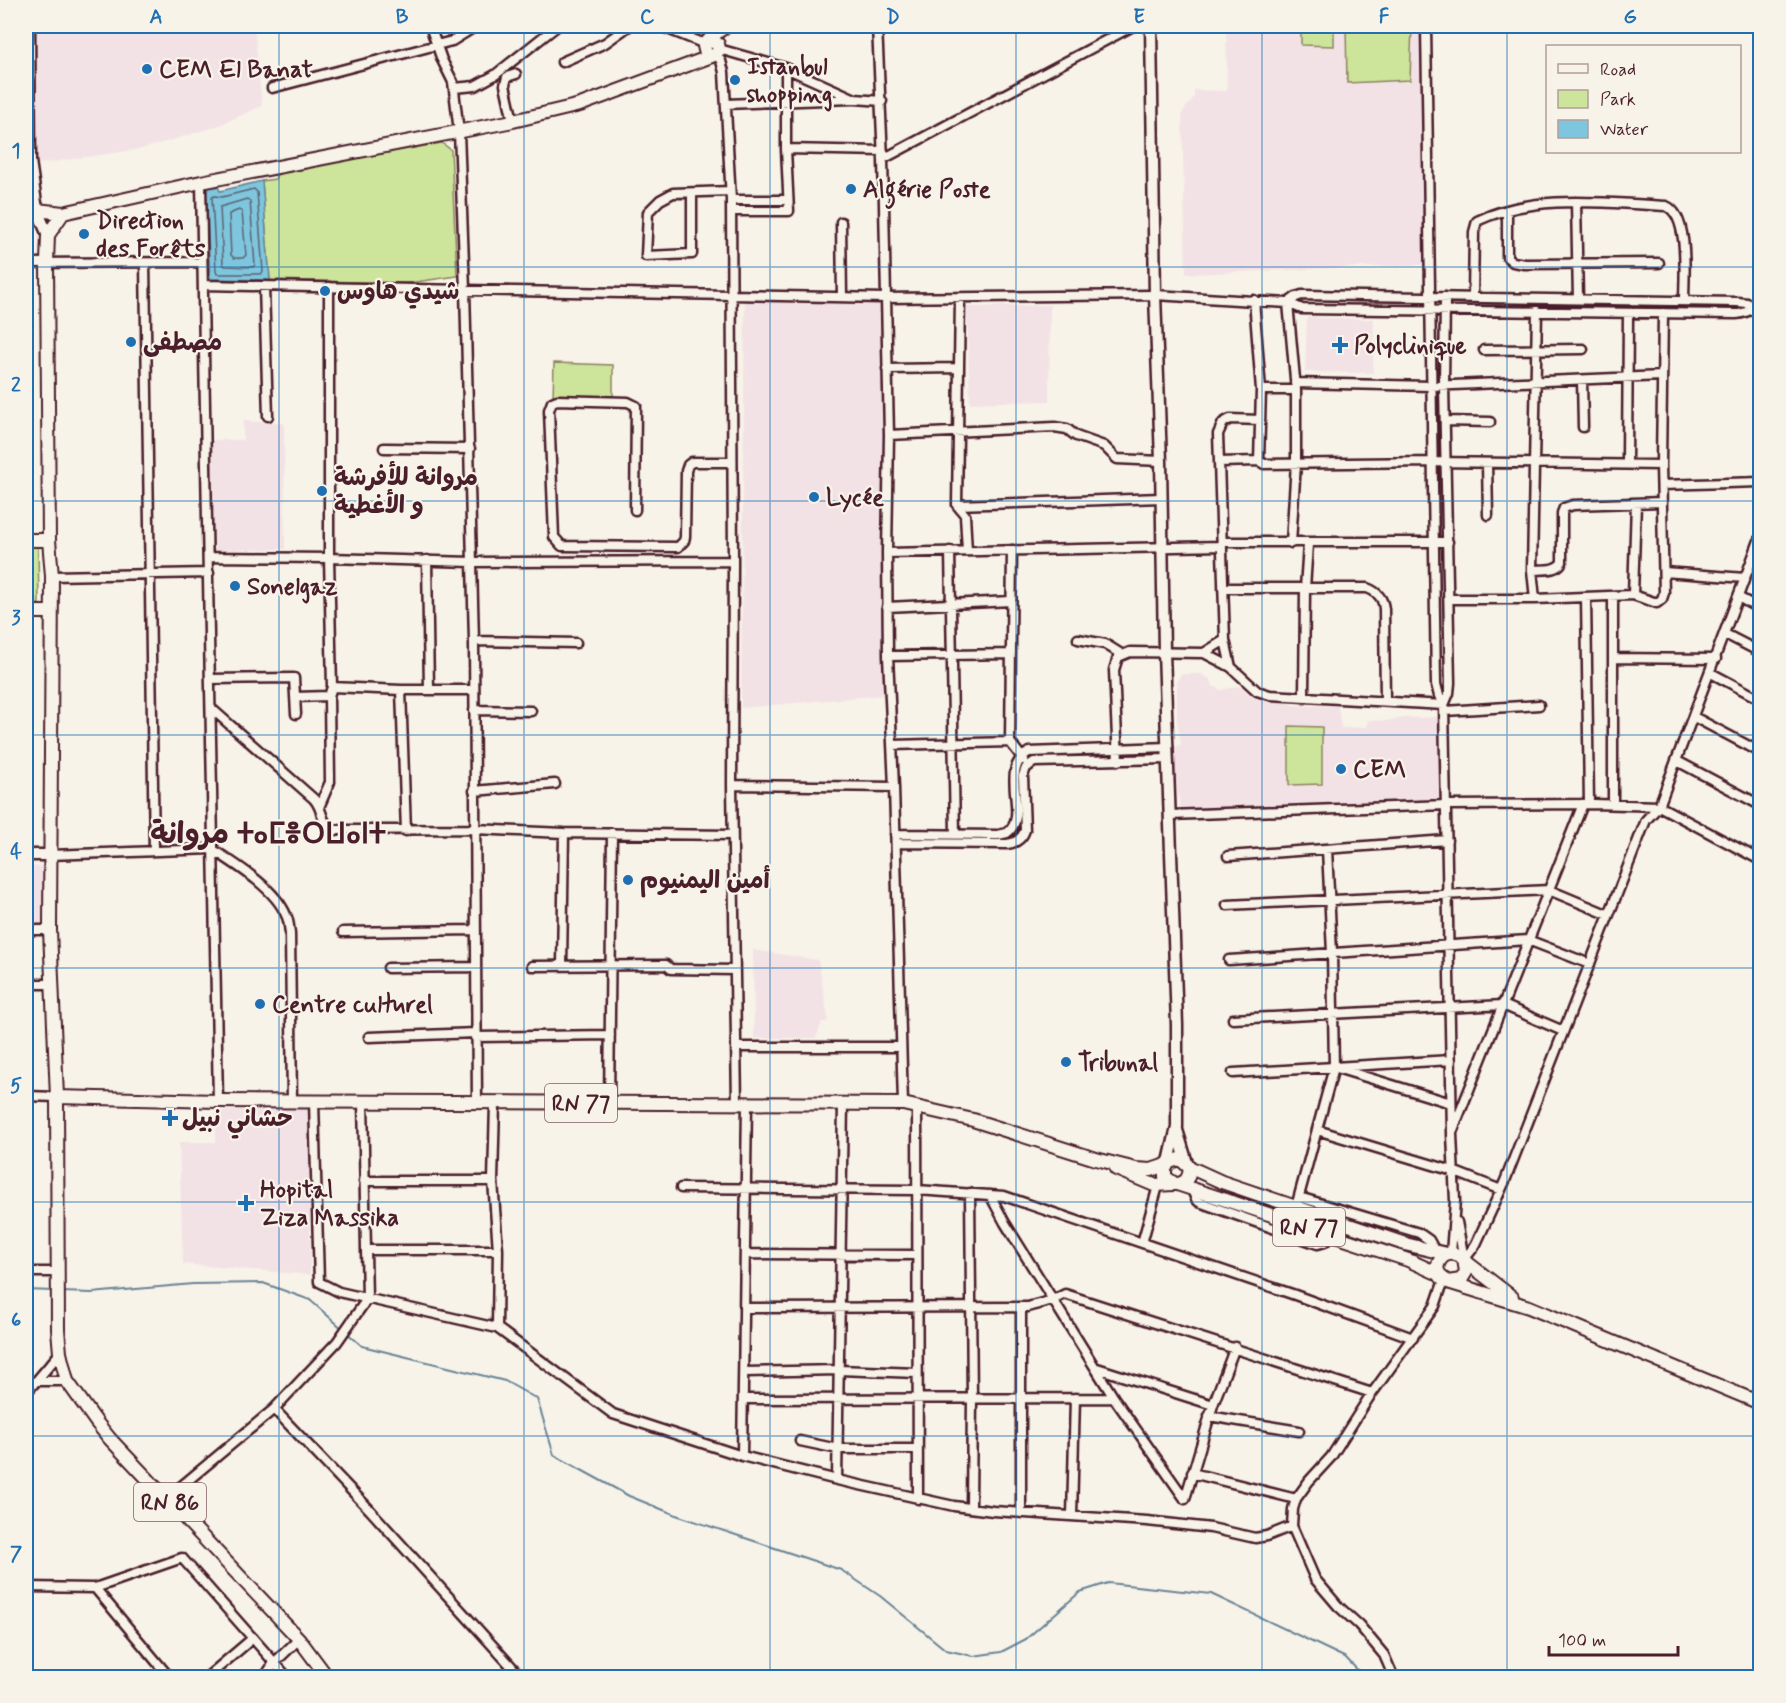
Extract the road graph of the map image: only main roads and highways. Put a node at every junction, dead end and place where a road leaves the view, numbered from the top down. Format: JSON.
{"nodes":[{"id":1,"x":29,"y":26,"type":"edge"},
{"id":2,"x":728,"y":26,"type":"edge"},
{"id":3,"x":1151,"y":26,"type":"edge"},
{"id":4,"x":37,"y":210,"type":"junction"},
{"id":5,"x":63,"y":213,"type":"junction"},
{"id":6,"x":48,"y":235,"type":"junction"},
{"id":7,"x":26,"y":540,"type":"edge"},
{"id":8,"x":49,"y":540,"type":"junction"},
{"id":9,"x":26,"y":612,"type":"edge"},
{"id":10,"x":51,"y":612,"type":"junction"},
{"id":11,"x":26,"y":855,"type":"edge"},
{"id":12,"x":50,"y":855,"type":"junction"},
{"id":13,"x":57,"y":1097,"type":"junction"},
{"id":14,"x":1177,"y":1127,"type":"junction"},
{"id":15,"x":1096,"y":1159,"type":"junction"},
{"id":16,"x":1168,"y":1163,"type":"junction"},
{"id":17,"x":1188,"y":1165,"type":"junction"},
{"id":18,"x":1176,"y":1184,"type":"junction"},
{"id":19,"x":1444,"y":1253,"type":"junction"},
{"id":20,"x":1464,"y":1260,"type":"junction"},
{"id":21,"x":1444,"y":1279,"type":"junction"},
{"id":22,"x":1529,"y":1307,"type":"junction"},
{"id":23,"x":1761,"y":1402,"type":"edge"},
{"id":24,"x":328,"y":1677,"type":"edge"}],
"edges":[{"from":1,"to":4,"type":"main road"},
{"from":2,"to":5,"type":"main road"},
{"from":3,"to":14,"type":"main road"},
{"from":4,"to":5,"type":"main road"},
{"from":4,"to":6,"type":"main road"},
{"from":5,"to":6,"type":"main road"},
{"from":6,"to":8,"type":"main road","number":"RN 86"},
{"from":7,"to":8,"type":"main road"},
{"from":8,"to":10,"type":"main road","number":"RN 86"},
{"from":9,"to":10,"type":"main road"},
{"from":10,"to":12,"type":"main road","number":"RN 86"},
{"from":11,"to":12,"type":"main road"},
{"from":12,"to":13,"type":"main road","number":"RN 86"},
{"from":13,"to":15,"type":"main road","number":"RN 77"},
{"from":13,"to":24,"type":"main road","number":"RN 86"},
{"from":14,"to":16,"type":"main road"},
{"from":14,"to":17,"type":"main road"},
{"from":15,"to":16,"type":"main road","number":"RN 77"},
{"from":15,"to":18,"type":"main road","number":"RN 77"},
{"from":16,"to":17,"type":"main road"},
{"from":16,"to":18,"type":"main road"},
{"from":17,"to":18,"type":"main road"},
{"from":17,"to":19,"type":"main road","number":"RN 77"},
{"from":18,"to":21,"type":"main road","number":"RN 77"},
{"from":19,"to":20,"type":"main road","number":"RN 77"},
{"from":19,"to":21,"type":"main road"},
{"from":20,"to":21,"type":"main road"},
{"from":20,"to":22,"type":"main road","number":"RN 77"},
{"from":21,"to":22,"type":"main road","number":"RN 77"},
{"from":22,"to":23,"type":"main road","number":"RN 77"}]}
